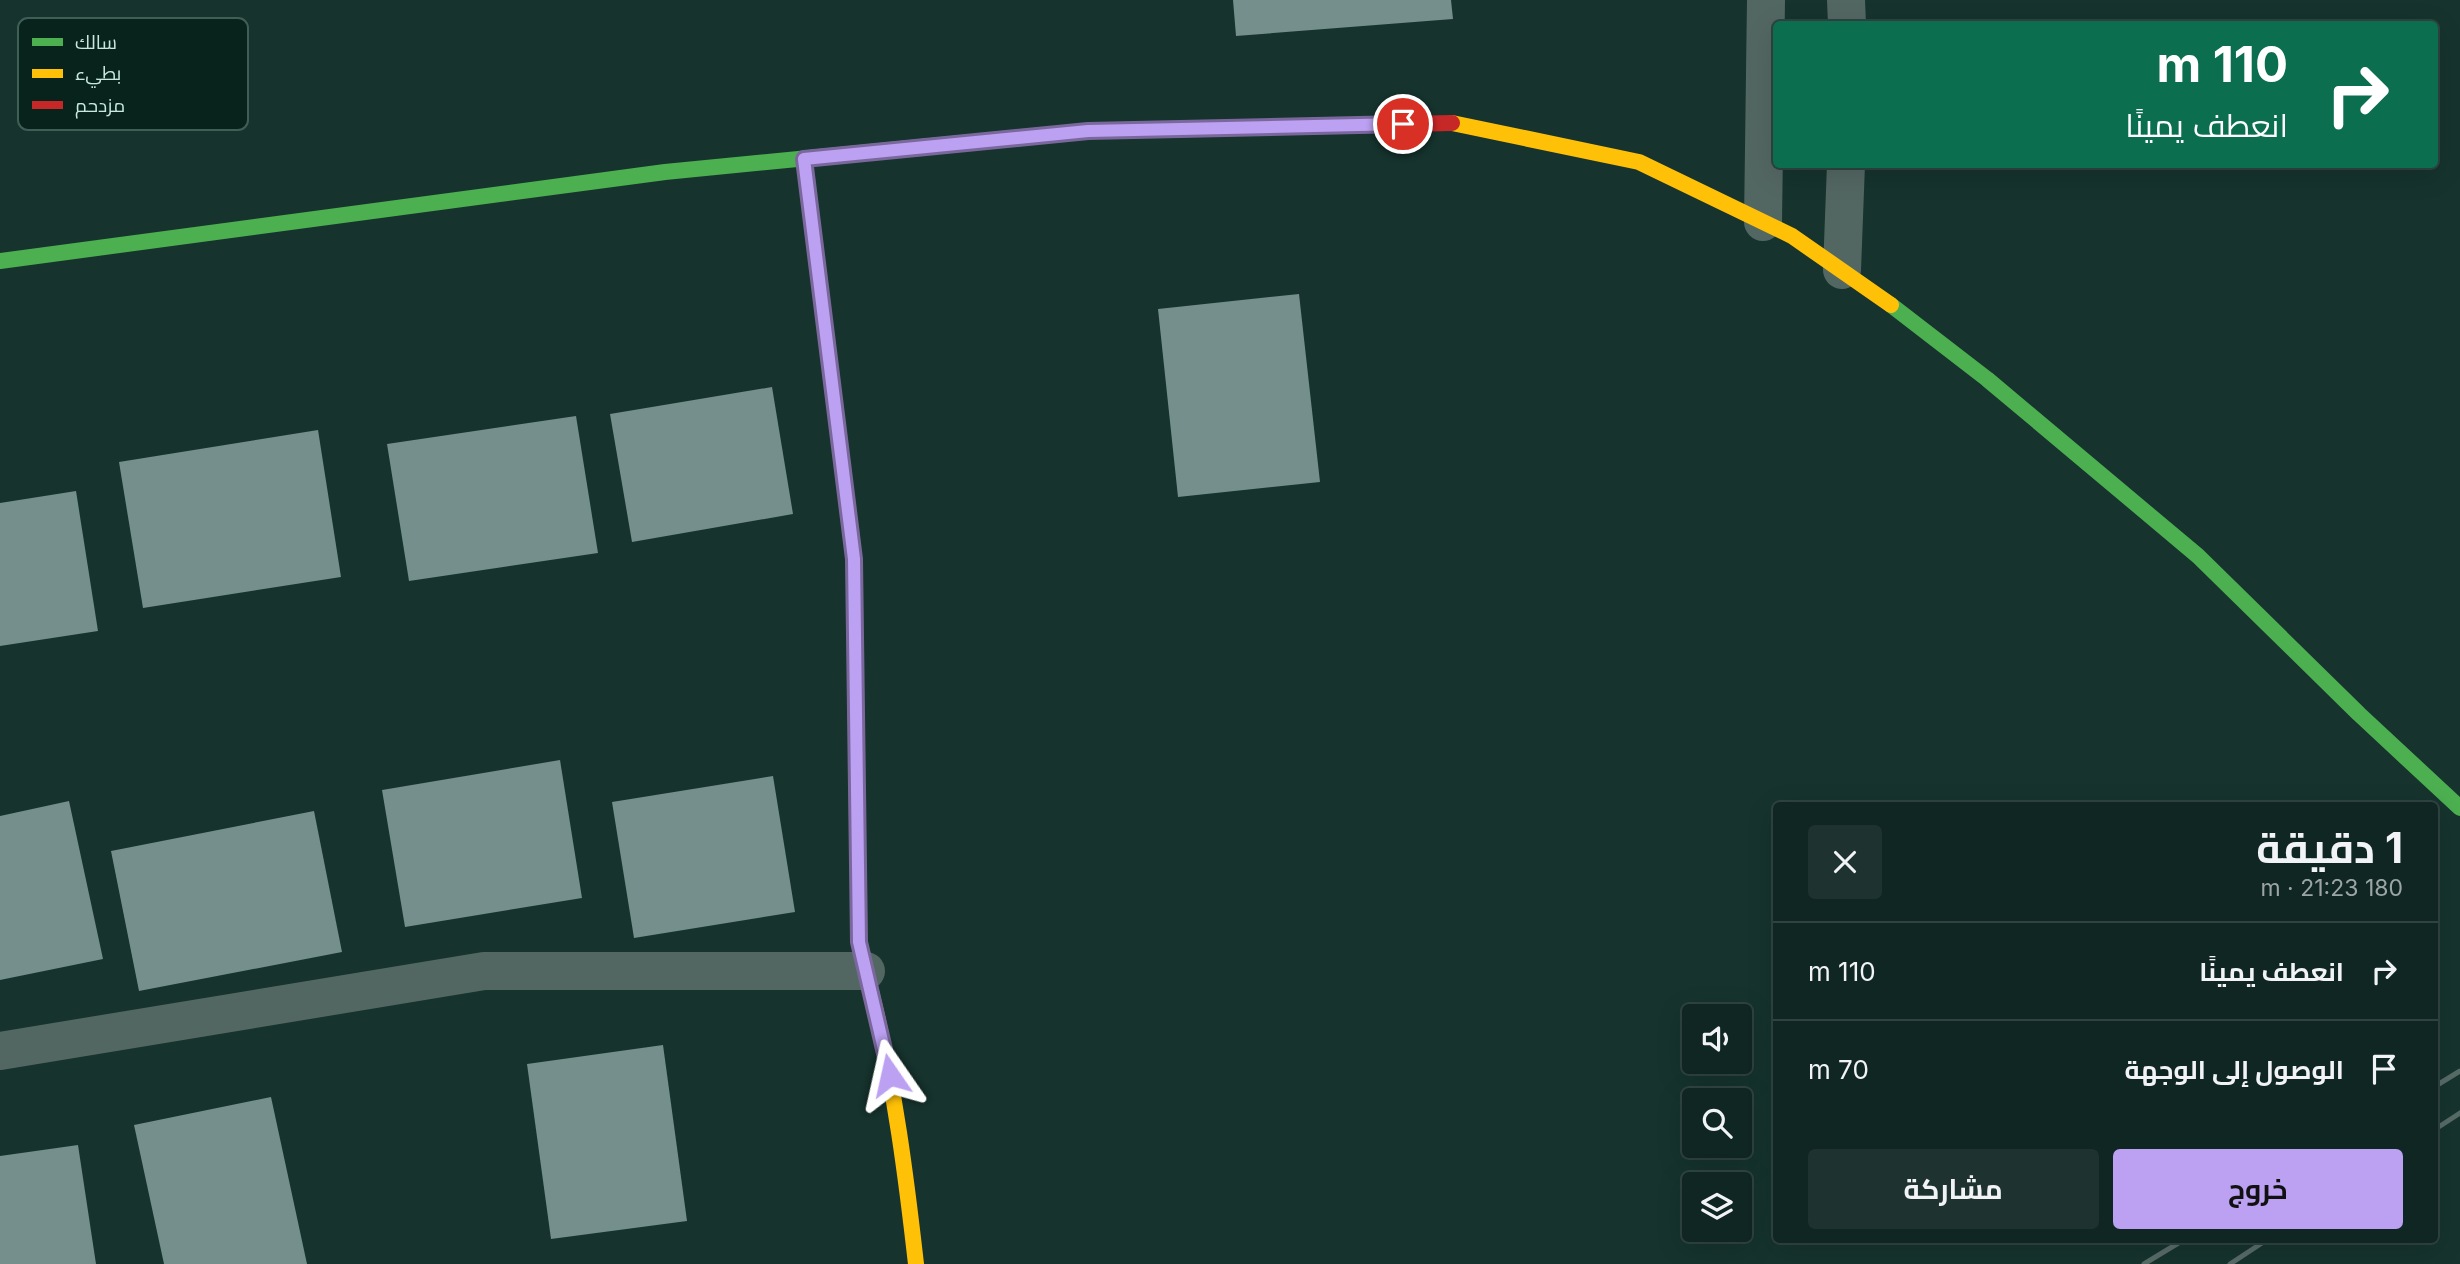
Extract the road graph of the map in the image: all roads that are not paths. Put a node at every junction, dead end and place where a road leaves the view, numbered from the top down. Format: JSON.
{"nodes":[{"id":1,"x":1766,"y":0,"type":"edge"},
{"id":2,"x":1846,"y":0,"type":"edge"},
{"id":3,"x":1847,"y":21,"type":"edge"},
{"id":4,"x":804,"y":159,"type":"junction"},
{"id":5,"x":1846,"y":168,"type":"edge"},
{"id":6,"x":1763,"y":222,"type":"junction"},
{"id":7,"x":0,"y":261,"type":"edge"},
{"id":8,"x":1842,"y":270,"type":"junction"},
{"id":9,"x":2460,"y":808,"type":"edge"},
{"id":10,"x":866,"y":971,"type":"junction"},
{"id":11,"x":0,"y":1051,"type":"edge"},
{"id":12,"x":916,"y":1264,"type":"edge"}],
"edges":[{"from":1,"to":6,"type":"street"},
{"from":2,"to":3,"type":"street"},
{"from":4,"to":6,"type":"street"},
{"from":4,"to":7,"type":"street"},
{"from":4,"to":10,"type":"street"},
{"from":5,"to":8,"type":"street"},
{"from":6,"to":8,"type":"street"},
{"from":8,"to":9,"type":"street"},
{"from":10,"to":11,"type":"street"},
{"from":10,"to":12,"type":"street"}]}
